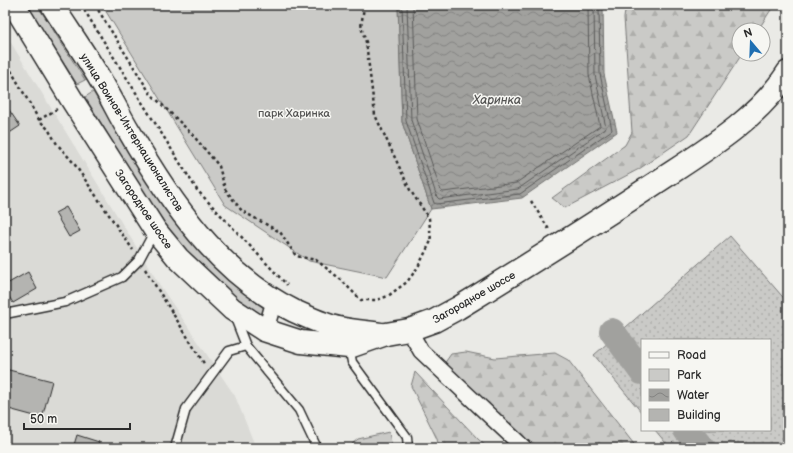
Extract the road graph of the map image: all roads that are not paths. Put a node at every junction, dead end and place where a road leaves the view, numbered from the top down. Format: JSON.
{"nodes":[{"id":1,"x":14,"y":5,"type":"edge"},
{"id":2,"x":52,"y":5,"type":"edge"},
{"id":3,"x":783,"y":83,"type":"edge"},
{"id":4,"x":155,"y":230,"type":"junction"},
{"id":5,"x":281,"y":294,"type":"junction"},
{"id":6,"x":232,"y":309,"type":"junction"},
{"id":7,"x":5,"y":314,"type":"edge"},
{"id":8,"x":264,"y":330,"type":"junction"},
{"id":9,"x":409,"y":330,"type":"junction"},
{"id":10,"x":349,"y":338,"type":"junction"},
{"id":11,"x":246,"y":346,"type":"junction"},
{"id":12,"x":176,"y":448,"type":"edge"},
{"id":13,"x":317,"y":448,"type":"edge"},
{"id":14,"x":408,"y":448,"type":"edge"},
{"id":15,"x":524,"y":448,"type":"edge"}],
"edges":[{"from":1,"to":4,"type":"main road","name":"Загородное шоссе"},
{"from":2,"to":5,"type":"main road","name":"улица Воинов-Интернационалистов"},
{"from":3,"to":9,"type":"main road","name":"Загородное шоссе"},
{"from":4,"to":6,"type":"main road","name":"Загородное шоссе"},
{"from":4,"to":7,"type":"lane"},
{"from":5,"to":8,"type":"street"},
{"from":5,"to":10,"type":"main road","name":"улица Воинов-Интернационалистов"},
{"from":6,"to":8,"type":"main road","name":"Загородное шоссе"},
{"from":6,"to":11,"type":"lane"},
{"from":8,"to":10,"type":"main road","name":"Загородное шоссе"},
{"from":9,"to":10,"type":"main road","name":"Загородное шоссе"},
{"from":9,"to":15,"type":"street"},
{"from":10,"to":14,"type":"lane"},
{"from":11,"to":12,"type":"lane"},
{"from":11,"to":13,"type":"lane"}]}
